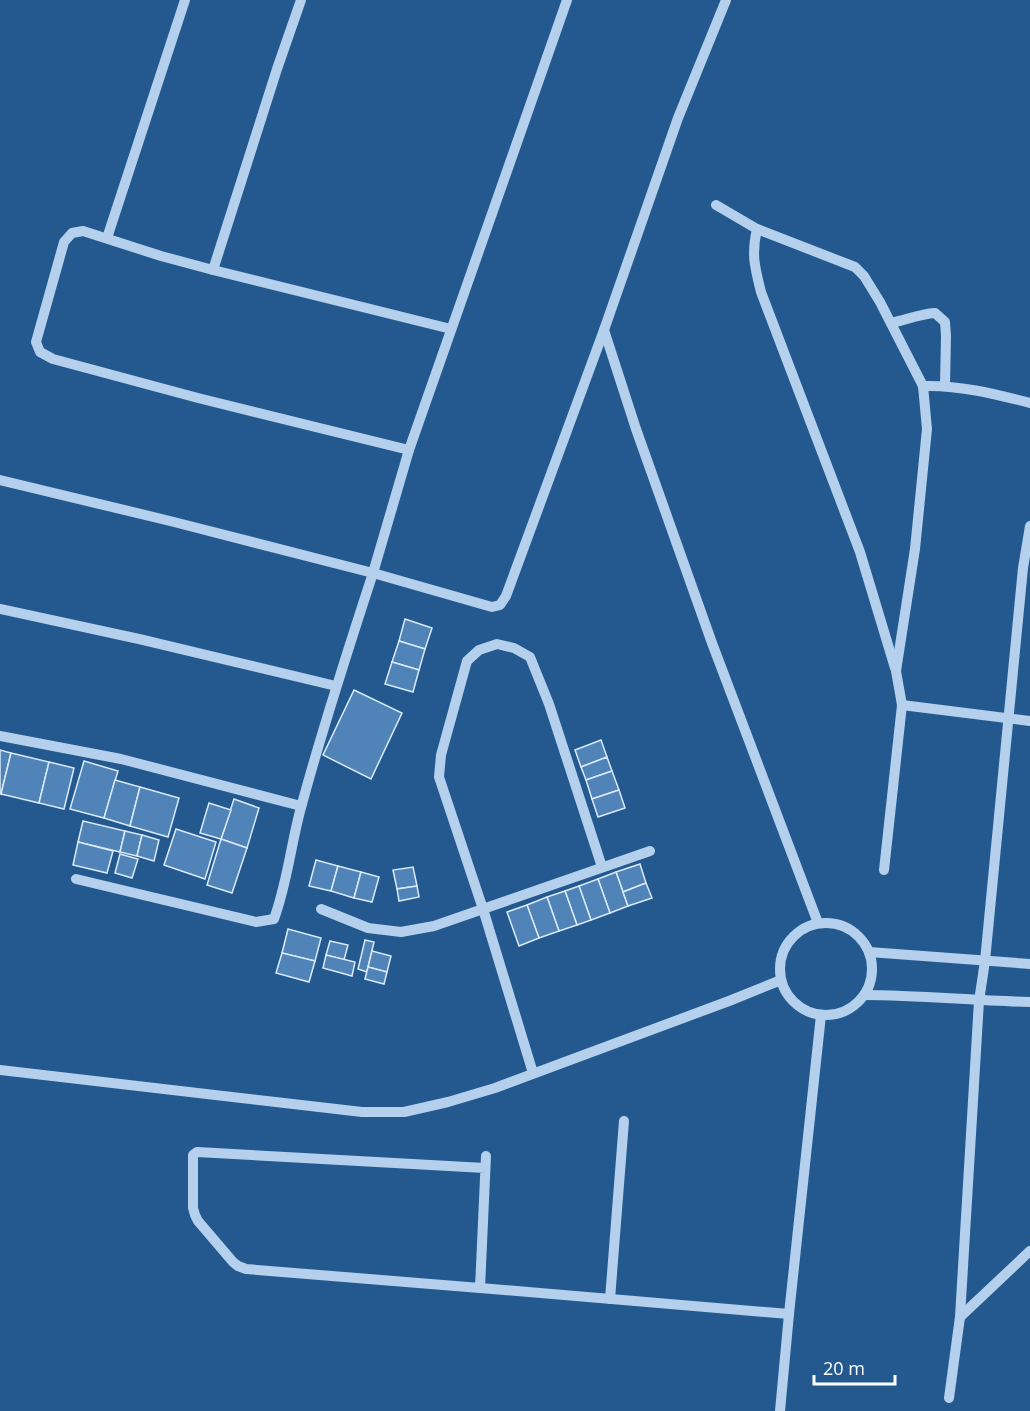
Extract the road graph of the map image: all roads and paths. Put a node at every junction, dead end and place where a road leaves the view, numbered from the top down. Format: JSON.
{"nodes":[{"id":1,"x":185,"y":0,"type":"edge"},
{"id":2,"x":301,"y":0,"type":"edge"},
{"id":3,"x":567,"y":0,"type":"edge"},
{"id":4,"x":726,"y":0,"type":"edge"},
{"id":5,"x":716,"y":205,"type":"dead end"},
{"id":6,"x":757,"y":230,"type":"junction"},
{"id":7,"x":107,"y":238,"type":"junction"},
{"id":8,"x":213,"y":270,"type":"junction"},
{"id":9,"x":891,"y":323,"type":"junction"},
{"id":10,"x":451,"y":329,"type":"junction"},
{"id":11,"x":604,"y":330,"type":"junction"},
{"id":12,"x":945,"y":385,"type":"junction"},
{"id":13,"x":923,"y":386,"type":"junction"},
{"id":14,"x":1030,"y":403,"type":"edge"},
{"id":15,"x":409,"y":450,"type":"junction"},
{"id":16,"x":0,"y":480,"type":"edge"},
{"id":17,"x":1030,"y":526,"type":"edge"},
{"id":18,"x":373,"y":573,"type":"junction"},
{"id":19,"x":0,"y":609,"type":"edge"},
{"id":20,"x":896,"y":672,"type":"junction"},
{"id":21,"x":336,"y":686,"type":"junction"},
{"id":22,"x":903,"y":705,"type":"junction"},
{"id":23,"x":1008,"y":718,"type":"junction"},
{"id":24,"x":1030,"y":721,"type":"edge"},
{"id":25,"x":0,"y":736,"type":"edge"},
{"id":26,"x":301,"y":806,"type":"junction"},
{"id":27,"x":650,"y":851,"type":"dead end"},
{"id":28,"x":602,"y":867,"type":"junction"},
{"id":29,"x":884,"y":870,"type":"dead end"},
{"id":30,"x":76,"y":879,"type":"dead end"},
{"id":31,"x":321,"y":909,"type":"dead end"},
{"id":32,"x":483,"y":909,"type":"junction"},
{"id":33,"x":818,"y":923,"type":"junction"},
{"id":34,"x":869,"y":952,"type":"junction"},
{"id":35,"x":985,"y":961,"type":"junction"},
{"id":36,"x":1030,"y":964,"type":"edge"},
{"id":37,"x":781,"y":980,"type":"junction"},
{"id":38,"x":864,"y":994,"type":"junction"},
{"id":39,"x":979,"y":1001,"type":"junction"},
{"id":40,"x":1030,"y":1002,"type":"edge"},
{"id":41,"x":821,"y":1015,"type":"junction"},
{"id":42,"x":0,"y":1070,"type":"edge"},
{"id":43,"x":534,"y":1073,"type":"junction"},
{"id":44,"x":624,"y":1121,"type":"dead end"},
{"id":45,"x":486,"y":1156,"type":"dead end"},
{"id":46,"x":485,"y":1168,"type":"junction"},
{"id":47,"x":1030,"y":1251,"type":"edge"},
{"id":48,"x":480,"y":1288,"type":"junction"},
{"id":49,"x":610,"y":1299,"type":"junction"},
{"id":50,"x":789,"y":1314,"type":"junction"},
{"id":51,"x":960,"y":1317,"type":"junction"},
{"id":52,"x":950,"y":1398,"type":"dead end"},
{"id":53,"x":780,"y":1411,"type":"edge"}],
"edges":[{"from":1,"to":7,"type":"street"},
{"from":2,"to":8,"type":"street"},
{"from":3,"to":10,"type":"street"},
{"from":4,"to":11,"type":"street"},
{"from":5,"to":6,"type":"street"},
{"from":6,"to":9,"type":"street"},
{"from":6,"to":20,"type":"street"},
{"from":7,"to":8,"type":"street"},
{"from":7,"to":15,"type":"street"},
{"from":8,"to":10,"type":"street"},
{"from":9,"to":12,"type":"street"},
{"from":9,"to":13,"type":"street"},
{"from":10,"to":15,"type":"street"},
{"from":11,"to":18,"type":"street"},
{"from":11,"to":33,"type":"street"},
{"from":12,"to":13,"type":"street"},
{"from":12,"to":14,"type":"street"},
{"from":13,"to":20,"type":"street"},
{"from":15,"to":18,"type":"street"},
{"from":16,"to":18,"type":"street"},
{"from":17,"to":23,"type":"street"},
{"from":18,"to":21,"type":"street"},
{"from":19,"to":21,"type":"street"},
{"from":20,"to":22,"type":"street"},
{"from":21,"to":26,"type":"street"},
{"from":22,"to":23,"type":"street"},
{"from":22,"to":29,"type":"street"},
{"from":23,"to":24,"type":"street"},
{"from":23,"to":35,"type":"street"},
{"from":25,"to":26,"type":"street"},
{"from":26,"to":30,"type":"street"},
{"from":27,"to":28,"type":"street"},
{"from":28,"to":32,"type":"street"},
{"from":28,"to":32,"type":"street"},
{"from":31,"to":32,"type":"street"},
{"from":32,"to":43,"type":"street"},
{"from":33,"to":34,"type":"street"},
{"from":33,"to":37,"type":"street"},
{"from":34,"to":35,"type":"street"},
{"from":34,"to":38,"type":"street"},
{"from":35,"to":36,"type":"street"},
{"from":35,"to":39,"type":"street"},
{"from":37,"to":41,"type":"street"},
{"from":37,"to":43,"type":"street"},
{"from":38,"to":39,"type":"street"},
{"from":38,"to":41,"type":"street"},
{"from":39,"to":40,"type":"street"},
{"from":39,"to":51,"type":"street"},
{"from":41,"to":50,"type":"street"},
{"from":42,"to":43,"type":"street"},
{"from":44,"to":49,"type":"street"},
{"from":45,"to":46,"type":"street"},
{"from":46,"to":48,"type":"street"},
{"from":46,"to":48,"type":"street"},
{"from":47,"to":51,"type":"street"},
{"from":48,"to":49,"type":"street"},
{"from":49,"to":50,"type":"street"},
{"from":50,"to":53,"type":"street"},
{"from":51,"to":52,"type":"street"}]}
